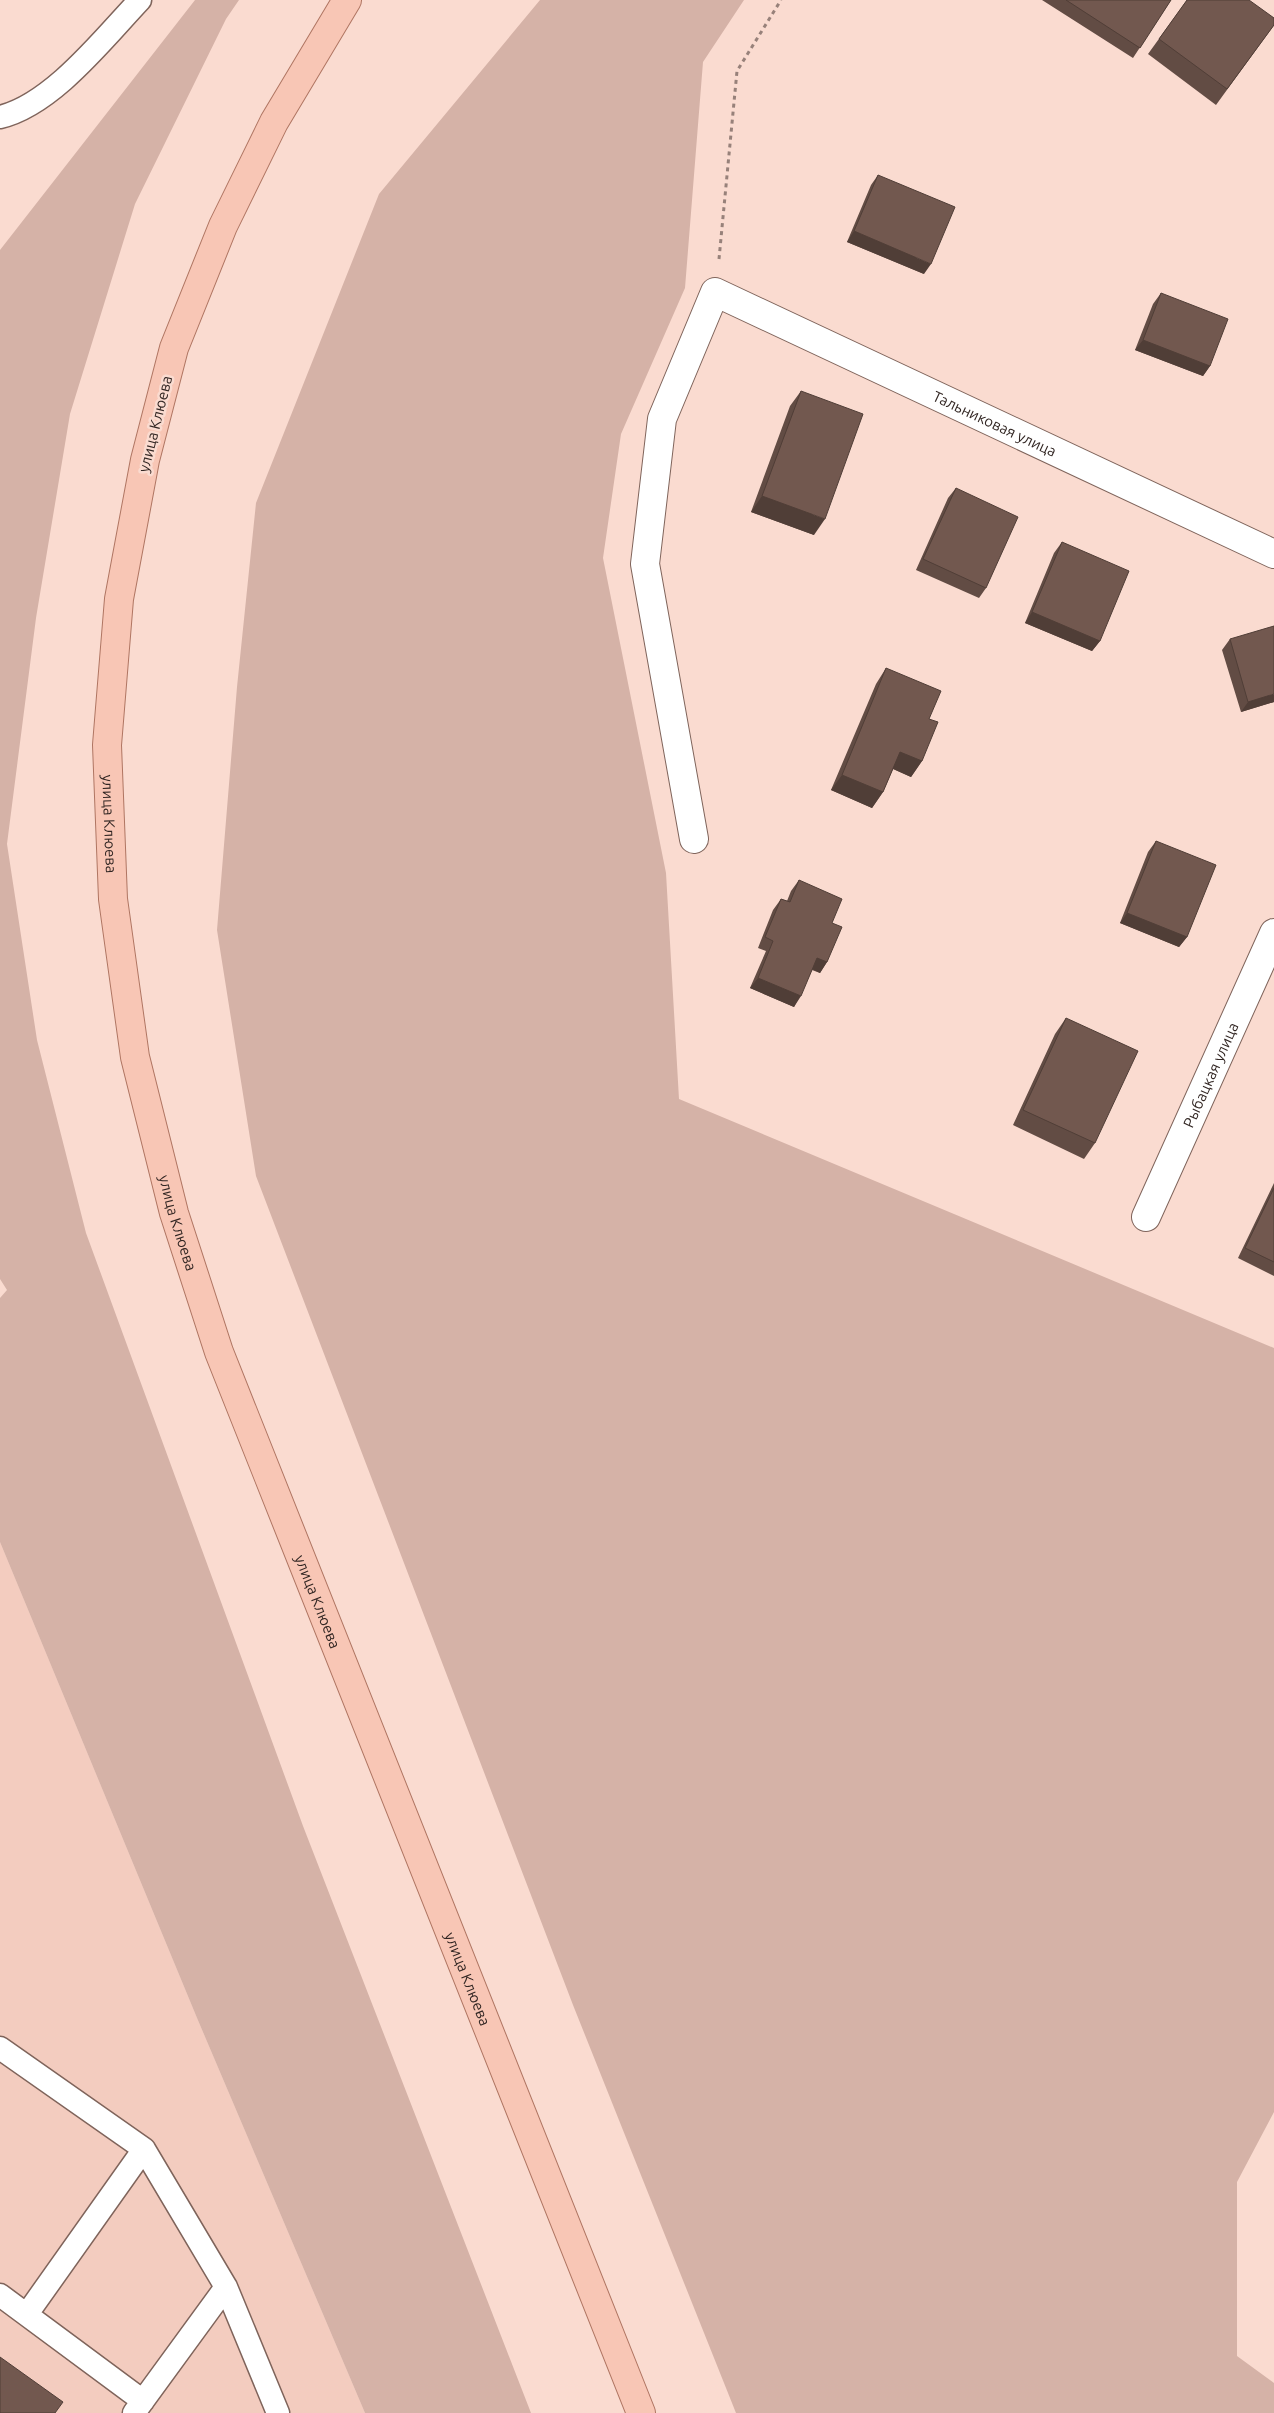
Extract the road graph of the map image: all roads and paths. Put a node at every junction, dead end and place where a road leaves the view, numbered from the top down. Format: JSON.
{"nodes":[{"id":1,"x":140,"y":0,"type":"edge"},
{"id":2,"x":347,"y":0,"type":"edge"},
{"id":3,"x":781,"y":0,"type":"edge"},
{"id":4,"x":0,"y":117,"type":"edge"},
{"id":5,"x":715,"y":292,"type":"junction"},
{"id":6,"x":1274,"y":554,"type":"edge"},
{"id":7,"x":694,"y":839,"type":"dead end"},
{"id":8,"x":1274,"y":933,"type":"edge"},
{"id":9,"x":1146,"y":1217,"type":"dead end"},
{"id":10,"x":0,"y":2048,"type":"edge"},
{"id":11,"x":144,"y":2149,"type":"junction"},
{"id":12,"x":226,"y":2287,"type":"junction"},
{"id":13,"x":0,"y":2295,"type":"edge"},
{"id":14,"x":27,"y":2314,"type":"junction"},
{"id":15,"x":138,"y":2407,"type":"edge"},
{"id":16,"x":278,"y":2413,"type":"edge"},
{"id":17,"x":641,"y":2413,"type":"edge"}],
"edges":[{"from":1,"to":4,"type":"lane"},
{"from":2,"to":17,"type":"main road","name":"улица Клюева"},
{"from":3,"to":5,"type":"path"},
{"from":5,"to":6,"type":"street","name":"Тальниковая улица"},
{"from":5,"to":7,"type":"street"},
{"from":8,"to":9,"type":"street","name":"Рыбацкая улица"},
{"from":10,"to":11,"type":"lane"},
{"from":11,"to":12,"type":"lane"},
{"from":11,"to":14,"type":"lane"},
{"from":12,"to":15,"type":"lane"},
{"from":12,"to":16,"type":"lane"},
{"from":13,"to":14,"type":"lane"},
{"from":14,"to":15,"type":"lane"}]}
